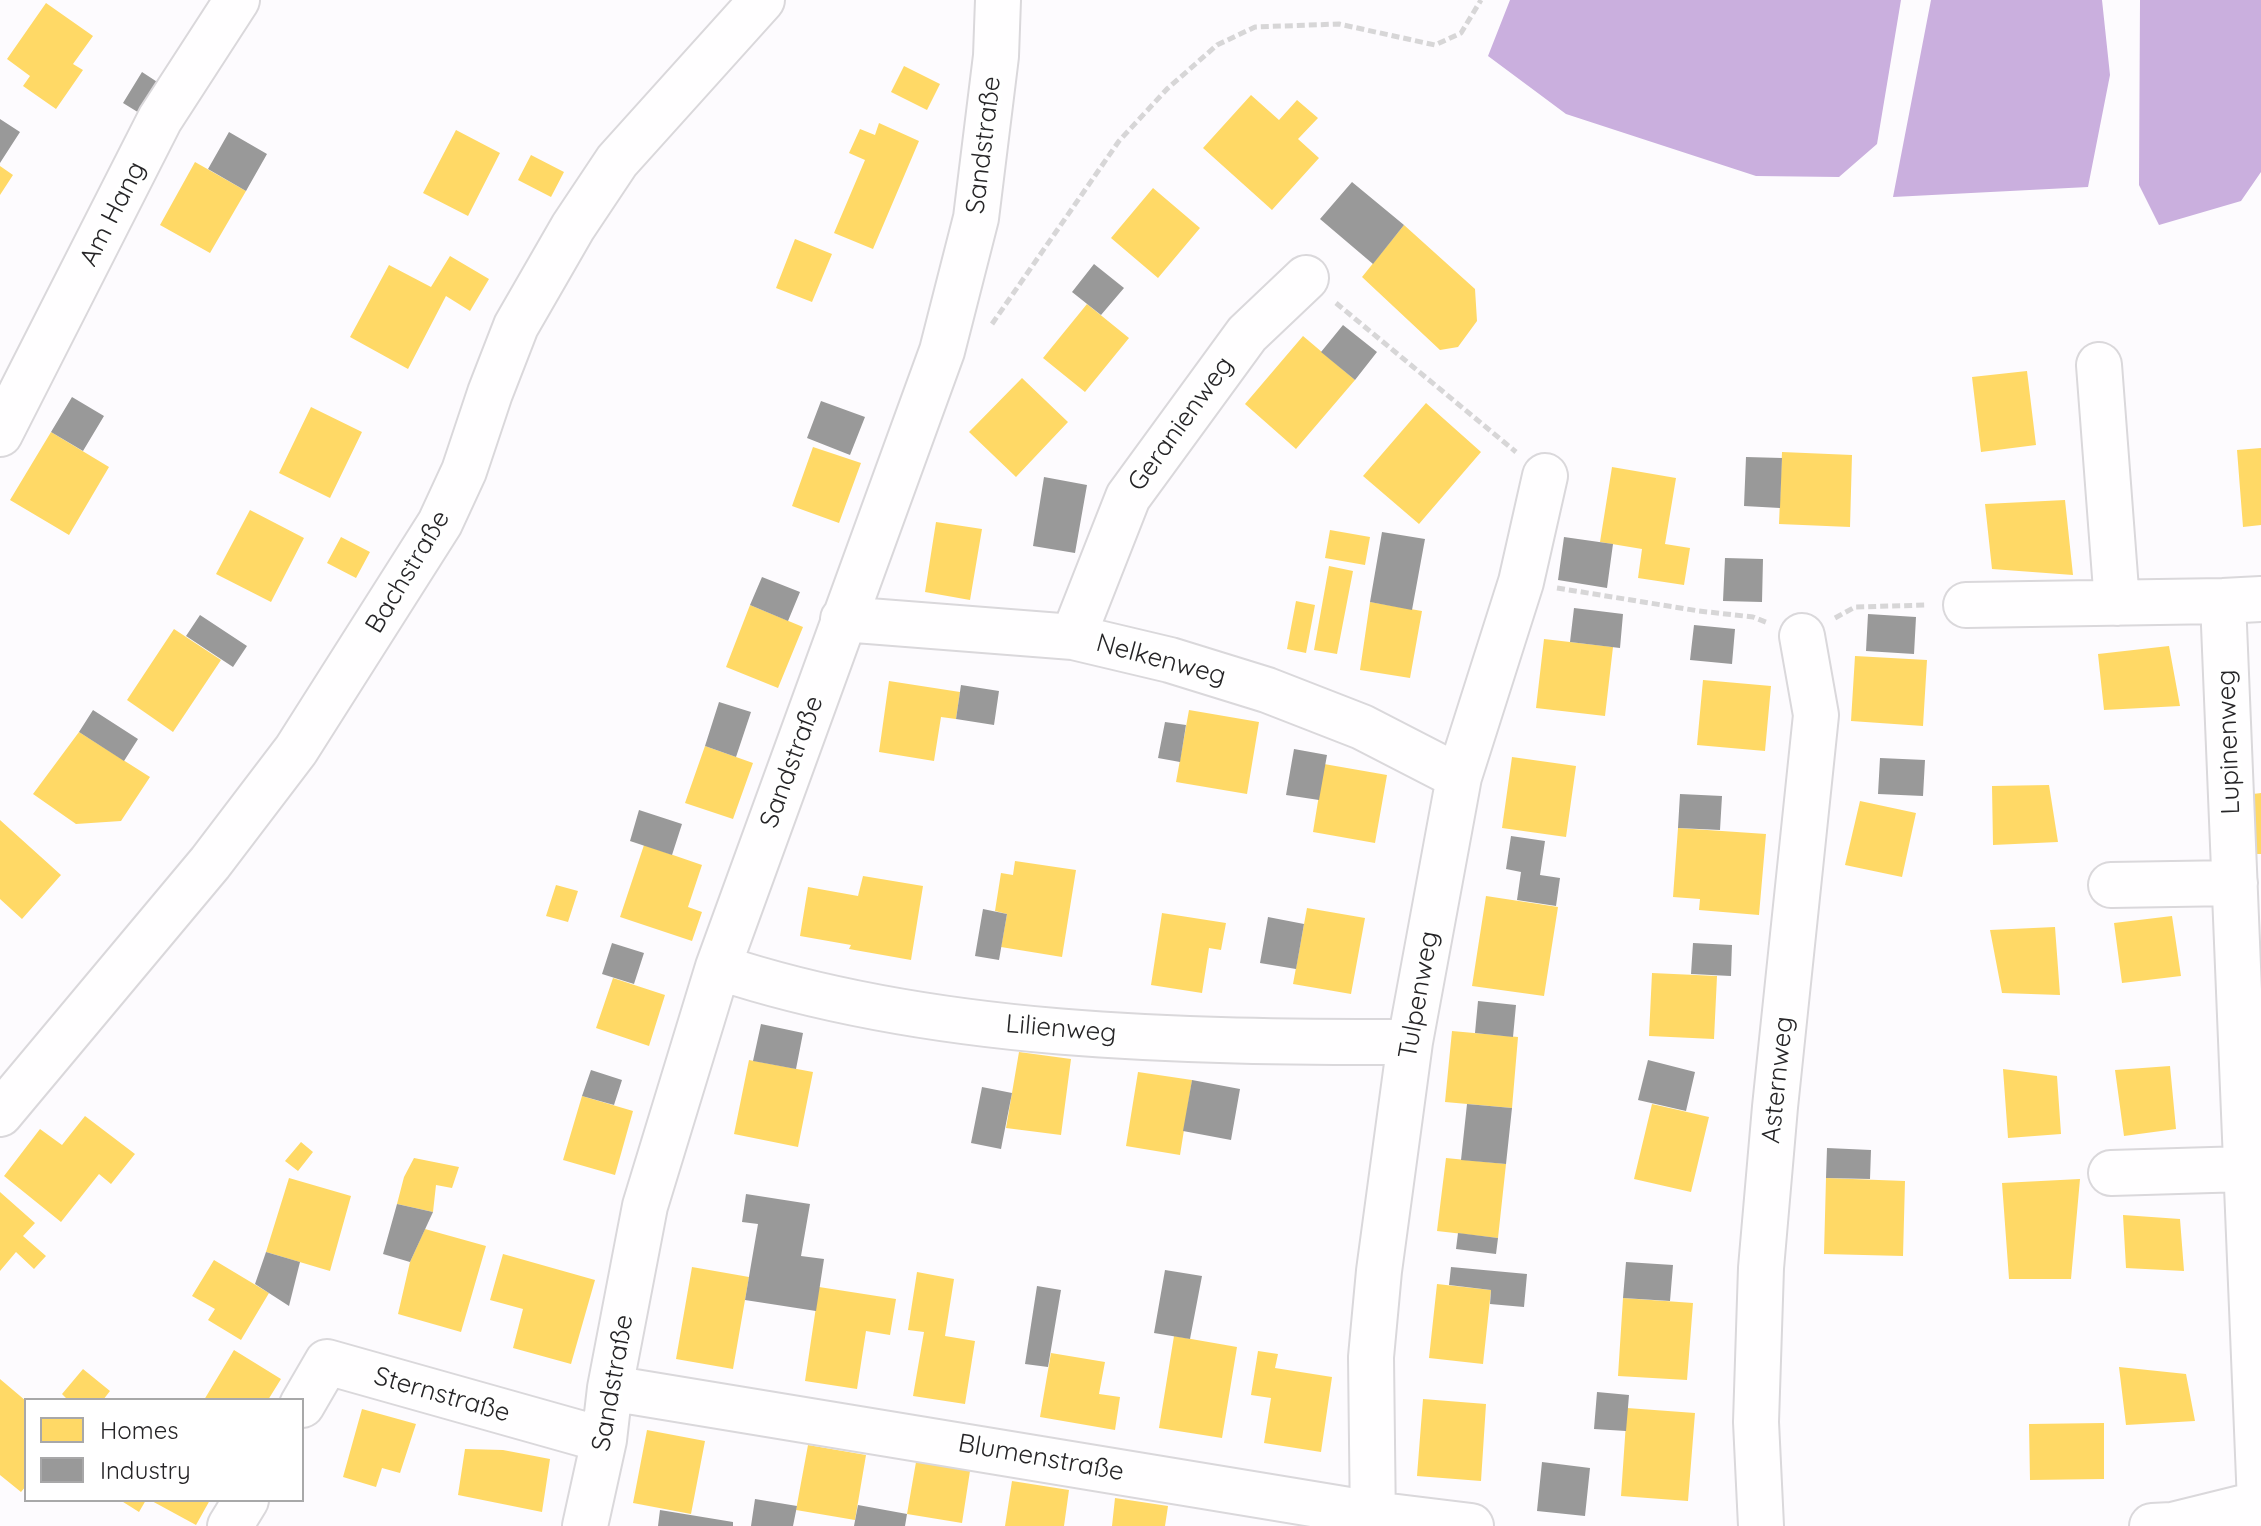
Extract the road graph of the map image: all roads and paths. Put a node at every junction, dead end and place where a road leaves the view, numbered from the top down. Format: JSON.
{"nodes":[{"id":1,"x":237,"y":0,"type":"edge"},
{"id":2,"x":762,"y":0,"type":"edge"},
{"id":3,"x":998,"y":0,"type":"edge"},
{"id":4,"x":1481,"y":0,"type":"edge"},
{"id":5,"x":1306,"y":278,"type":"joint"},
{"id":6,"x":984,"y":336,"type":"dead end"},
{"id":7,"x":2099,"y":365,"type":"dead end"},
{"id":8,"x":0,"y":434,"type":"edge"},
{"id":9,"x":1545,"y":476,"type":"joint"},
{"id":10,"x":1521,"y":582,"type":"junction"},
{"id":11,"x":2242,"y":600,"type":"edge"},
{"id":12,"x":2117,"y":603,"type":"junction"},
{"id":13,"x":1966,"y":605,"type":"joint"},
{"id":14,"x":843,"y":619,"type":"junction"},
{"id":15,"x":1802,"y":636,"type":"junction"},
{"id":16,"x":1073,"y":637,"type":"junction"},
{"id":17,"x":1459,"y":777,"type":"junction"},
{"id":18,"x":2235,"y":883,"type":"junction"},
{"id":19,"x":2111,"y":885,"type":"dead end"},
{"id":20,"x":718,"y":967,"type":"junction"},
{"id":21,"x":1410,"y":1042,"type":"junction"},
{"id":22,"x":0,"y":1114,"type":"edge"},
{"id":23,"x":2245,"y":1169,"type":"junction"},
{"id":24,"x":2111,"y":1173,"type":"dead end"},
{"id":25,"x":610,"y":1388,"type":"junction"},
{"id":26,"x":304,"y":1402,"type":"edge"},
{"id":27,"x":604,"y":1440,"type":"junction"},
{"id":28,"x":245,"y":1502,"type":"edge"},
{"id":29,"x":2260,"y":1503,"type":"edge"},
{"id":30,"x":1373,"y":1520,"type":"edge"},
{"id":31,"x":230,"y":1526,"type":"edge"},
{"id":32,"x":585,"y":1526,"type":"edge"},
{"id":33,"x":1471,"y":1526,"type":"edge"},
{"id":34,"x":1761,"y":1526,"type":"edge"},
{"id":35,"x":2152,"y":1526,"type":"edge"},
{"id":36,"x":2172,"y":1526,"type":"edge"}],
"edges":[{"from":1,"to":8,"type":"street","name":"Am Hang"},
{"from":2,"to":22,"type":"street","name":"Bachstraße"},
{"from":3,"to":14,"type":"street","name":"Sandstraße"},
{"from":4,"to":6,"type":"path"},
{"from":5,"to":9,"type":"path"},
{"from":5,"to":16,"type":"street","name":"Geranienweg"},
{"from":7,"to":12,"type":"street"},
{"from":9,"to":10,"type":"street","name":"Tulpenweg"},
{"from":10,"to":15,"type":"path"},
{"from":10,"to":17,"type":"street","name":"Tulpenweg"},
{"from":11,"to":12,"type":"street","name":"Lupinenweg"},
{"from":11,"to":18,"type":"street","name":"Lupinenweg"},
{"from":12,"to":13,"type":"street","name":"Lupinenweg"},
{"from":13,"to":15,"type":"path"},
{"from":14,"to":16,"type":"street","name":"Nelkenweg"},
{"from":14,"to":20,"type":"street","name":"Sandstraße"},
{"from":15,"to":34,"type":"street","name":"Asternweg"},
{"from":16,"to":17,"type":"street","name":"Nelkenweg"},
{"from":17,"to":21,"type":"street","name":"Tulpenweg"},
{"from":18,"to":19,"type":"street"},
{"from":18,"to":23,"type":"street","name":"Lupinenweg"},
{"from":20,"to":21,"type":"street","name":"Lilienweg"},
{"from":20,"to":25,"type":"street","name":"Sandstraße"},
{"from":21,"to":30,"type":"street","name":"Tulpenweg"},
{"from":23,"to":24,"type":"street"},
{"from":23,"to":29,"type":"street","name":"Lupinenweg"},
{"from":25,"to":27,"type":"street","name":"Sandstraße"},
{"from":25,"to":30,"type":"street","name":"Blumenstraße"},
{"from":26,"to":27,"type":"street","name":"Sternstraße"},
{"from":27,"to":32,"type":"street","name":"Sandstraße"},
{"from":28,"to":31,"type":"street"},
{"from":29,"to":36,"type":"street"},
{"from":30,"to":33,"type":"street","name":"Blumenstraße"},
{"from":35,"to":36,"type":"street"}]}
